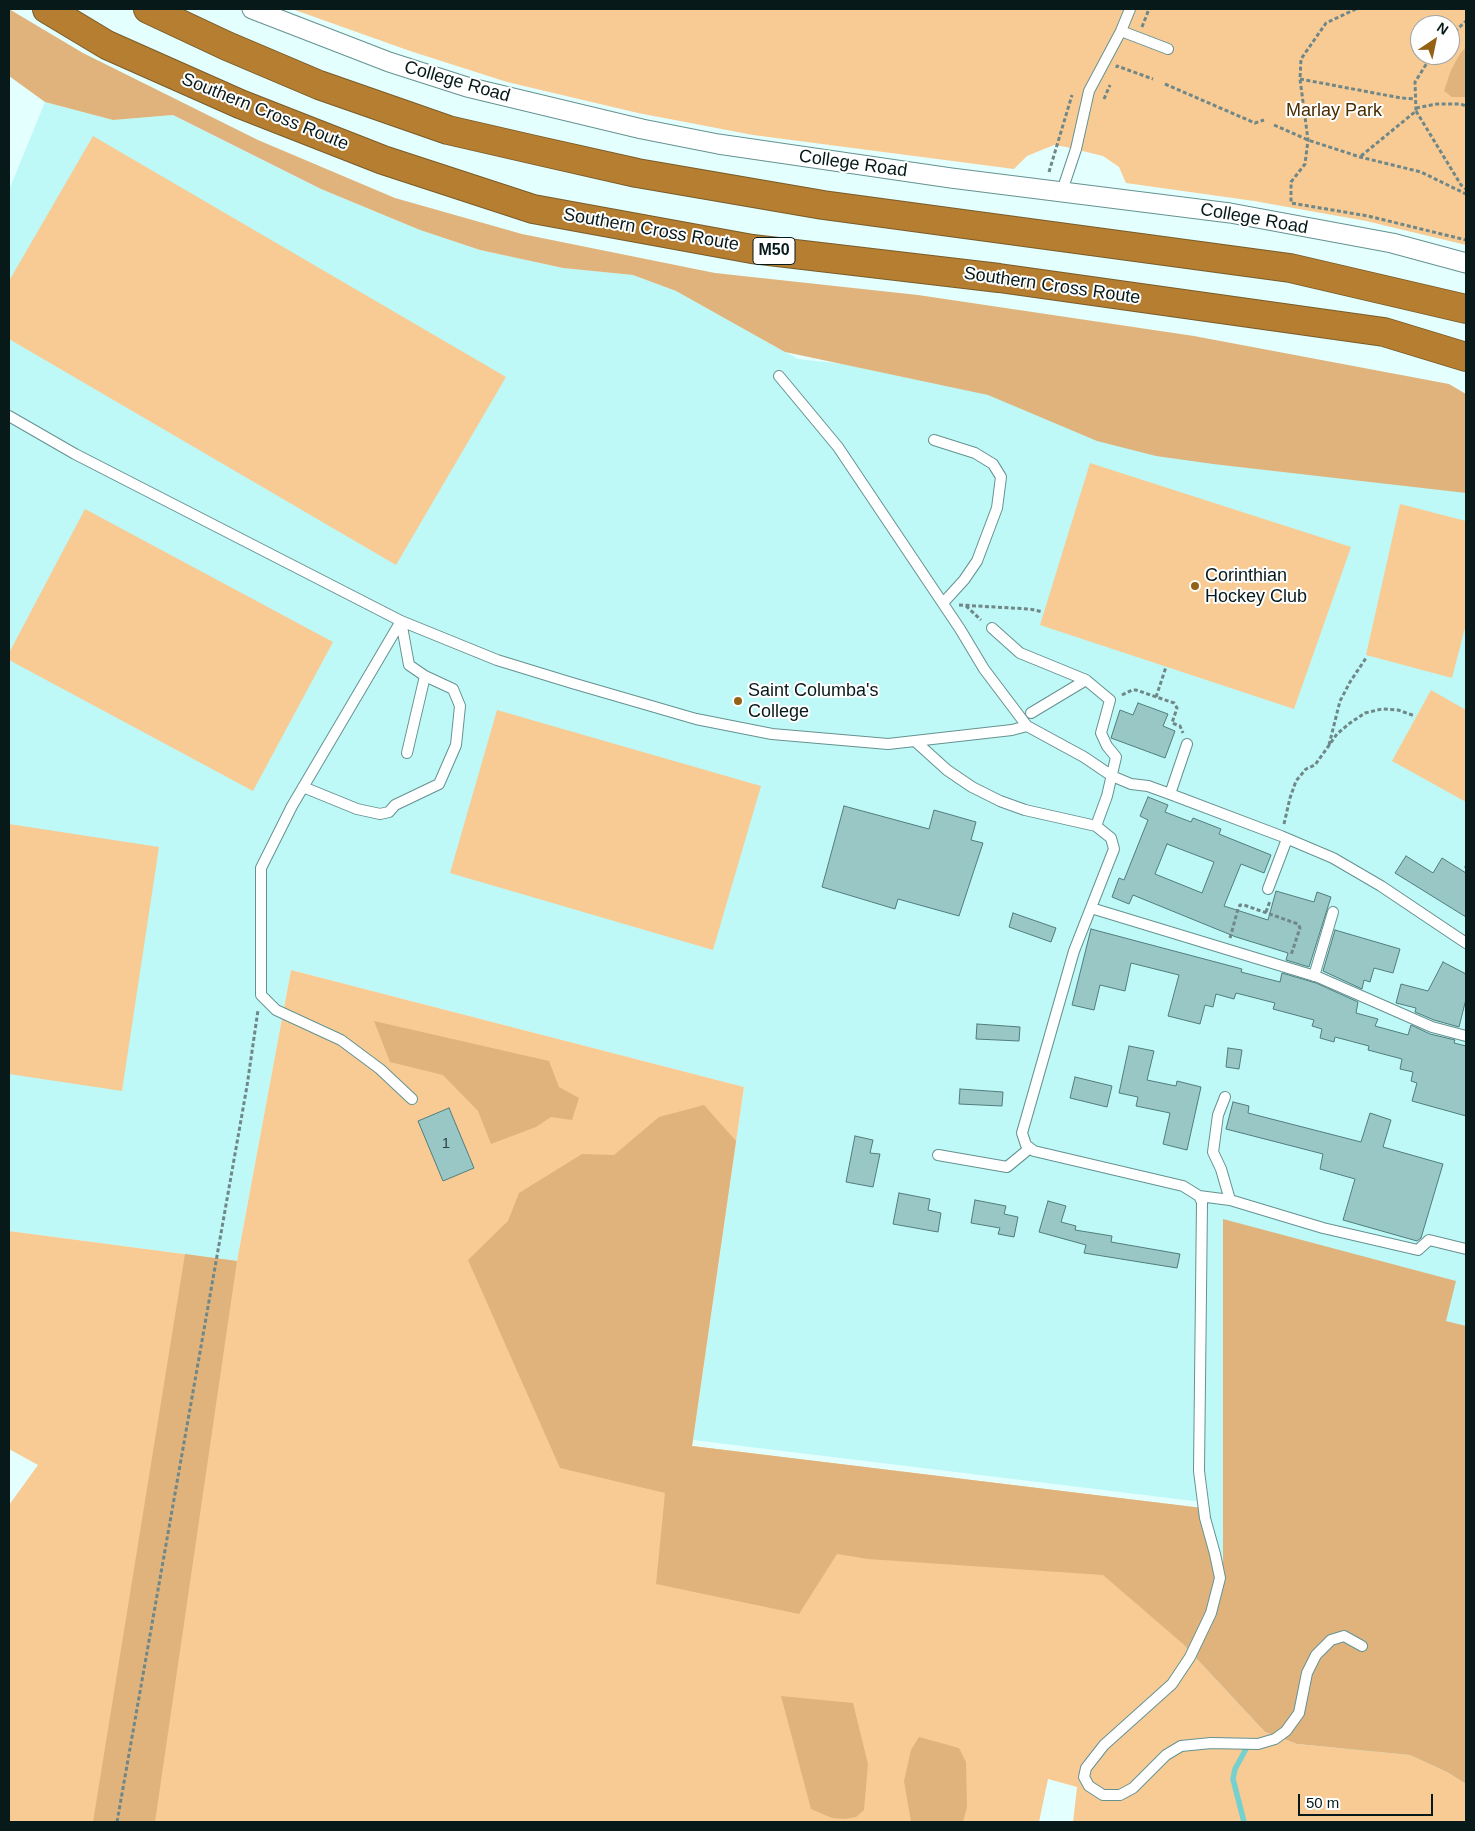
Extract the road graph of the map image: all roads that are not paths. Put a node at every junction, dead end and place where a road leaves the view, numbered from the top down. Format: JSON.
{"nodes":[{"id":1,"x":47,"y":9,"type":"edge"},
{"id":2,"x":148,"y":9,"type":"edge"},
{"id":3,"x":252,"y":9,"type":"edge"},
{"id":4,"x":1130,"y":9,"type":"edge"},
{"id":5,"x":1121,"y":31,"type":"junction"},
{"id":6,"x":1168,"y":49,"type":"dead end"},
{"id":7,"x":1062,"y":191,"type":"junction"},
{"id":8,"x":1466,"y":263,"type":"edge"},
{"id":9,"x":1466,"y":309,"type":"edge"},
{"id":10,"x":1466,"y":357,"type":"edge"},
{"id":11,"x":779,"y":376,"type":"dead end"},
{"id":12,"x":9,"y":416,"type":"edge"},
{"id":13,"x":934,"y":440,"type":"dead end"},
{"id":14,"x":943,"y":603,"type":"junction"},
{"id":15,"x":401,"y":621,"type":"junction"},
{"id":16,"x":992,"y":628,"type":"road end"},
{"id":17,"x":425,"y":676,"type":"junction"},
{"id":18,"x":1086,"y":680,"type":"junction"},
{"id":19,"x":1031,"y":712,"type":"dead end"},
{"id":20,"x":1027,"y":726,"type":"junction"},
{"id":21,"x":915,"y":741,"type":"junction"},
{"id":22,"x":1187,"y":744,"type":"road end"},
{"id":23,"x":407,"y":753,"type":"dead end"},
{"id":24,"x":1112,"y":776,"type":"junction"},
{"id":25,"x":303,"y":787,"type":"junction"},
{"id":26,"x":1170,"y":794,"type":"junction"},
{"id":27,"x":1096,"y":826,"type":"junction"},
{"id":28,"x":1284,"y":837,"type":"junction"},
{"id":29,"x":1268,"y":889,"type":"dead end"},
{"id":30,"x":1091,"y":908,"type":"junction"},
{"id":31,"x":1333,"y":912,"type":"dead end"},
{"id":32,"x":1466,"y":943,"type":"edge"},
{"id":33,"x":1314,"y":976,"type":"junction"},
{"id":34,"x":1466,"y":1036,"type":"edge"},
{"id":35,"x":1225,"y":1097,"type":"dead end"},
{"id":36,"x":412,"y":1099,"type":"dead end"},
{"id":37,"x":1030,"y":1148,"type":"junction"},
{"id":38,"x":938,"y":1156,"type":"dead end"},
{"id":39,"x":1199,"y":1196,"type":"junction"},
{"id":40,"x":1230,"y":1200,"type":"junction"},
{"id":41,"x":1466,"y":1248,"type":"edge"},
{"id":42,"x":1362,"y":1646,"type":"dead end"}],
"edges":[{"from":1,"to":10,"type":"highway","name":"Southern Cross Route","number":"M50"},
{"from":2,"to":9,"type":"highway"},
{"from":3,"to":7,"type":"street","name":"College Road"},
{"from":4,"to":5,"type":"lane"},
{"from":5,"to":6,"type":"lane"},
{"from":5,"to":7,"type":"lane"},
{"from":7,"to":8,"type":"street","name":"College Road"},
{"from":11,"to":14,"type":"lane"},
{"from":12,"to":15,"type":"lane"},
{"from":13,"to":14,"type":"lane"},
{"from":14,"to":20,"type":"lane"},
{"from":15,"to":17,"type":"lane"},
{"from":15,"to":21,"type":"lane"},
{"from":15,"to":25,"type":"lane"},
{"from":16,"to":18,"type":"lane"},
{"from":17,"to":23,"type":"lane"},
{"from":17,"to":25,"type":"lane"},
{"from":18,"to":19,"type":"lane"},
{"from":18,"to":24,"type":"lane"},
{"from":20,"to":21,"type":"lane"},
{"from":20,"to":24,"type":"lane"},
{"from":21,"to":27,"type":"lane"},
{"from":22,"to":26,"type":"lane"},
{"from":24,"to":26,"type":"lane"},
{"from":24,"to":27,"type":"lane"},
{"from":25,"to":36,"type":"lane"},
{"from":26,"to":28,"type":"lane"},
{"from":27,"to":30,"type":"lane"},
{"from":28,"to":29,"type":"lane"},
{"from":28,"to":32,"type":"lane"},
{"from":30,"to":33,"type":"lane"},
{"from":30,"to":37,"type":"lane"},
{"from":31,"to":33,"type":"lane"},
{"from":33,"to":34,"type":"lane"},
{"from":35,"to":40,"type":"lane"},
{"from":37,"to":38,"type":"lane"},
{"from":37,"to":39,"type":"lane"},
{"from":39,"to":40,"type":"lane"},
{"from":39,"to":42,"type":"lane"},
{"from":40,"to":41,"type":"lane"}]}
